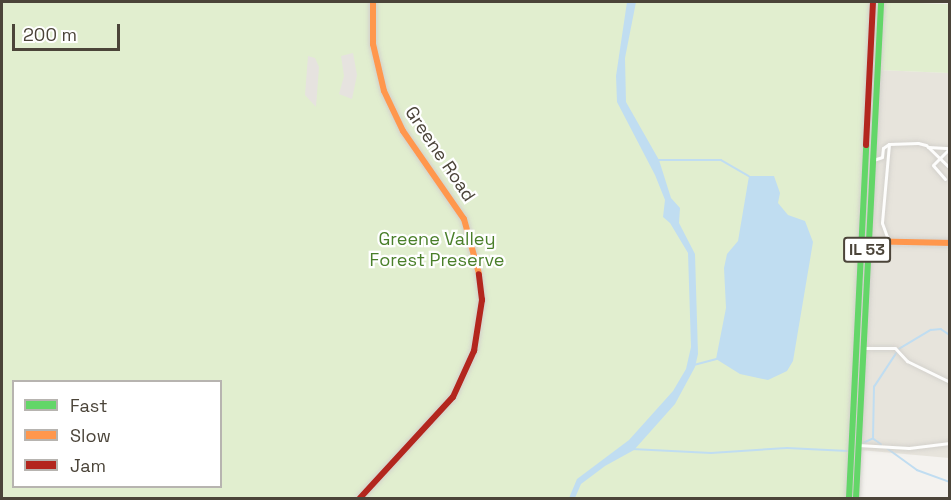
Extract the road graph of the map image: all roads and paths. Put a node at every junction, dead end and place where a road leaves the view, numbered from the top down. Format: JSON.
{"nodes":[{"id":1,"x":373,"y":2,"type":"edge"},
{"id":2,"x":873,"y":2,"type":"edge"},
{"id":3,"x":881,"y":2,"type":"edge"},
{"id":4,"x":889,"y":144,"type":"junction"},
{"id":5,"x":928,"y":147,"type":"junction"},
{"id":6,"x":950,"y":148,"type":"edge"},
{"id":7,"x":939,"y":159,"type":"junction"},
{"id":8,"x":872,"y":161,"type":"junction"},
{"id":9,"x":948,"y":166,"type":"dead end"},
{"id":10,"x":945,"y":179,"type":"dead end"},
{"id":11,"x":864,"y":241,"type":"junction"},
{"id":12,"x":889,"y":242,"type":"junction"},
{"id":13,"x":950,"y":243,"type":"edge"},
{"id":14,"x":862,"y":348,"type":"junction"},
{"id":15,"x":950,"y":382,"type":"edge"},
{"id":16,"x":950,"y":443,"type":"edge"},
{"id":17,"x":858,"y":446,"type":"junction"},
{"id":18,"x":360,"y":498,"type":"edge"},
{"id":19,"x":849,"y":498,"type":"edge"},
{"id":20,"x":855,"y":498,"type":"edge"}],
"edges":[{"from":1,"to":18,"type":"main road","name":"Greene Road"},
{"from":2,"to":11,"type":"main road","number":"IL 53"},
{"from":3,"to":8,"type":"main road","number":"IL 53"},
{"from":4,"to":5,"type":"street"},
{"from":4,"to":8,"type":"street"},
{"from":4,"to":12,"type":"street"},
{"from":5,"to":6,"type":"street"},
{"from":5,"to":7,"type":"street"},
{"from":6,"to":7,"type":"street"},
{"from":7,"to":9,"type":"street"},
{"from":7,"to":10,"type":"street"},
{"from":8,"to":11,"type":"main road","number":"IL 53"},
{"from":11,"to":12,"type":"main road"},
{"from":11,"to":14,"type":"main road","number":"IL 53"},
{"from":11,"to":19,"type":"main road","number":"IL 53"},
{"from":12,"to":13,"type":"main road"},
{"from":14,"to":15,"type":"street"},
{"from":14,"to":17,"type":"main road","number":"IL 53"},
{"from":16,"to":17,"type":"street"},
{"from":17,"to":20,"type":"main road","number":"IL 53"}]}
